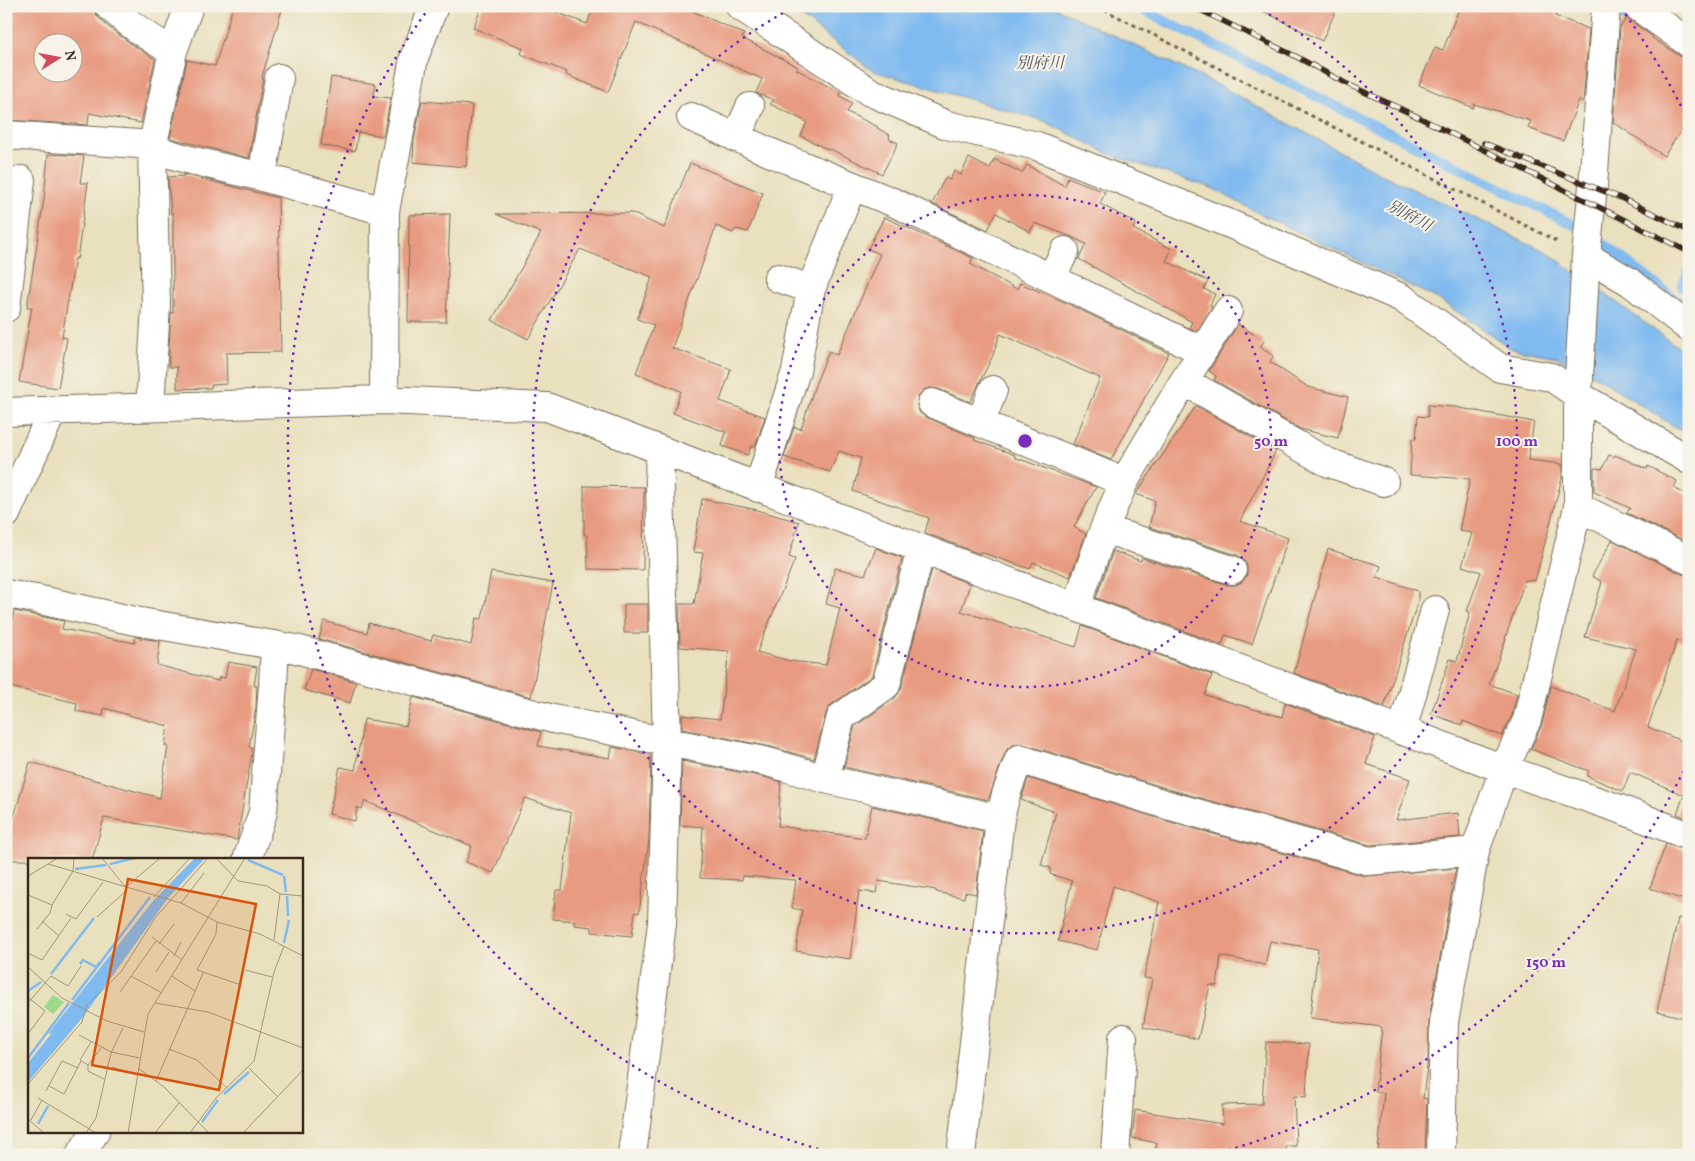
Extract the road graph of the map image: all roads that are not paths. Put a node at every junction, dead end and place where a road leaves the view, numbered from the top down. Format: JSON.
{"nodes":[{"id":1,"x":109,"y":6,"type":"edge"},
{"id":2,"x":188,"y":6,"type":"edge"},
{"id":3,"x":434,"y":6,"type":"edge"},
{"id":4,"x":740,"y":6,"type":"edge"},
{"id":5,"x":1637,"y":6,"type":"edge"},
{"id":6,"x":1604,"y":8,"type":"edge"},
{"id":7,"x":1689,"y":43,"type":"edge"},
{"id":8,"x":173,"y":51,"type":"junction"},
{"id":9,"x":279,"y":78,"type":"dead end"},
{"id":10,"x":750,"y":107,"type":"dead end"},
{"id":11,"x":691,"y":117,"type":"dead end"},
{"id":12,"x":6,"y":136,"type":"edge"},
{"id":13,"x":736,"y":138,"type":"junction"},
{"id":14,"x":152,"y":148,"type":"junction"},
{"id":15,"x":262,"y":177,"type":"junction"},
{"id":16,"x":21,"y":180,"type":"dead end"},
{"id":17,"x":852,"y":186,"type":"junction"},
{"id":18,"x":385,"y":211,"type":"junction"},
{"id":19,"x":11,"y":223,"type":"edge"},
{"id":20,"x":1065,"y":251,"type":"dead end"},
{"id":21,"x":1586,"y":256,"type":"junction"},
{"id":22,"x":778,"y":278,"type":"dead end"},
{"id":23,"x":1051,"y":278,"type":"junction"},
{"id":24,"x":811,"y":289,"type":"junction"},
{"id":25,"x":6,"y":308,"type":"edge"},
{"id":26,"x":1228,"y":311,"type":"dead end"},
{"id":27,"x":1689,"y":328,"type":"edge"},
{"id":28,"x":1202,"y":351,"type":"junction"},
{"id":29,"x":1184,"y":381,"type":"junction"},
{"id":30,"x":993,"y":390,"type":"dead end"},
{"id":31,"x":1578,"y":395,"type":"junction"},
{"id":32,"x":384,"y":400,"type":"junction"},
{"id":33,"x":932,"y":403,"type":"dead end"},
{"id":34,"x":150,"y":407,"type":"junction"},
{"id":35,"x":53,"y":410,"type":"junction"},
{"id":36,"x":6,"y":412,"type":"edge"},
{"id":37,"x":981,"y":422,"type":"junction"},
{"id":38,"x":659,"y":450,"type":"junction"},
{"id":39,"x":1689,"y":460,"type":"edge"},
{"id":40,"x":1124,"y":482,"type":"junction"},
{"id":41,"x":1384,"y":482,"type":"dead end"},
{"id":42,"x":758,"y":488,"type":"junction"},
{"id":43,"x":1578,"y":508,"type":"junction"},
{"id":44,"x":6,"y":514,"type":"edge"},
{"id":45,"x":1104,"y":529,"type":"junction"},
{"id":46,"x":921,"y":549,"type":"junction"},
{"id":47,"x":1689,"y":560,"type":"edge"},
{"id":48,"x":1232,"y":570,"type":"dead end"},
{"id":49,"x":6,"y":594,"type":"edge"},
{"id":50,"x":1076,"y":608,"type":"junction"},
{"id":51,"x":1435,"y":610,"type":"dead end"},
{"id":52,"x":275,"y":645,"type":"junction"},
{"id":53,"x":1402,"y":731,"type":"junction"},
{"id":54,"x":667,"y":742,"type":"junction"},
{"id":55,"x":1504,"y":770,"type":"junction"},
{"id":56,"x":825,"y":779,"type":"junction"},
{"id":57,"x":1000,"y":819,"type":"junction"},
{"id":58,"x":1689,"y":836,"type":"edge"},
{"id":59,"x":1475,"y":851,"type":"junction"},
{"id":60,"x":248,"y":858,"type":"edge"},
{"id":61,"x":1123,"y":1038,"type":"dead end"},
{"id":62,"x":94,"y":1134,"type":"edge"},
{"id":63,"x":80,"y":1155,"type":"edge"},
{"id":64,"x":632,"y":1155,"type":"edge"},
{"id":65,"x":961,"y":1155,"type":"edge"},
{"id":66,"x":1115,"y":1155,"type":"edge"},
{"id":67,"x":1441,"y":1155,"type":"edge"}],
"edges":[{"from":1,"to":8,"type":"street"},
{"from":2,"to":8,"type":"street"},
{"from":3,"to":18,"type":"street"},
{"from":4,"to":31,"type":"street"},
{"from":5,"to":7,"type":"street"},
{"from":6,"to":21,"type":"street"},
{"from":8,"to":14,"type":"street"},
{"from":9,"to":15,"type":"street"},
{"from":10,"to":13,"type":"street"},
{"from":11,"to":13,"type":"street"},
{"from":12,"to":14,"type":"street"},
{"from":13,"to":17,"type":"street"},
{"from":14,"to":15,"type":"street"},
{"from":14,"to":34,"type":"street"},
{"from":15,"to":18,"type":"street"},
{"from":16,"to":19,"type":"street"},
{"from":17,"to":23,"type":"street"},
{"from":17,"to":24,"type":"street"},
{"from":18,"to":32,"type":"street"},
{"from":19,"to":25,"type":"street"},
{"from":20,"to":23,"type":"street"},
{"from":21,"to":27,"type":"street"},
{"from":21,"to":31,"type":"street"},
{"from":22,"to":24,"type":"street"},
{"from":23,"to":28,"type":"street"},
{"from":24,"to":42,"type":"street"},
{"from":26,"to":28,"type":"street"},
{"from":28,"to":29,"type":"street"},
{"from":29,"to":40,"type":"street"},
{"from":29,"to":41,"type":"street"},
{"from":30,"to":37,"type":"street"},
{"from":31,"to":39,"type":"street"},
{"from":31,"to":43,"type":"street"},
{"from":32,"to":34,"type":"street"},
{"from":32,"to":38,"type":"street"},
{"from":33,"to":37,"type":"street"},
{"from":34,"to":35,"type":"street"},
{"from":35,"to":36,"type":"street"},
{"from":35,"to":44,"type":"street"},
{"from":37,"to":40,"type":"street"},
{"from":38,"to":42,"type":"street"},
{"from":38,"to":54,"type":"street"},
{"from":40,"to":45,"type":"street"},
{"from":42,"to":46,"type":"street"},
{"from":43,"to":47,"type":"street"},
{"from":43,"to":55,"type":"street"},
{"from":45,"to":48,"type":"street"},
{"from":45,"to":50,"type":"street"},
{"from":46,"to":50,"type":"street"},
{"from":46,"to":56,"type":"street"},
{"from":49,"to":52,"type":"street"},
{"from":50,"to":53,"type":"street"},
{"from":51,"to":53,"type":"street"},
{"from":52,"to":54,"type":"street"},
{"from":52,"to":60,"type":"street"},
{"from":53,"to":55,"type":"street"},
{"from":54,"to":56,"type":"street"},
{"from":54,"to":64,"type":"street"},
{"from":55,"to":58,"type":"street"},
{"from":55,"to":59,"type":"street"},
{"from":56,"to":57,"type":"street"},
{"from":57,"to":59,"type":"street"},
{"from":57,"to":65,"type":"street"},
{"from":59,"to":67,"type":"street"},
{"from":61,"to":66,"type":"street"},
{"from":62,"to":63,"type":"street"}]}
